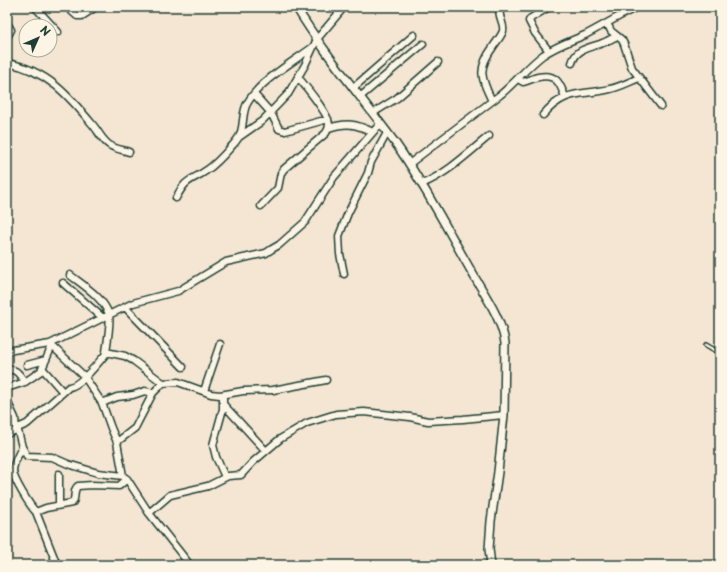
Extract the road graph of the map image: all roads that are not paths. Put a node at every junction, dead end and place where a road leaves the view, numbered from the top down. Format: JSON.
{"nodes":[{"id":1,"x":35,"y":7,"type":"edge"},
{"id":2,"x":67,"y":7,"type":"edge"},
{"id":3,"x":96,"y":7,"type":"edge"},
{"id":4,"x":296,"y":7,"type":"edge"},
{"id":5,"x":344,"y":7,"type":"edge"},
{"id":6,"x":501,"y":7,"type":"edge"},
{"id":7,"x":549,"y":7,"type":"edge"},
{"id":8,"x":637,"y":7,"type":"edge"},
{"id":9,"x":45,"y":18,"type":"edge"},
{"id":10,"x":7,"y":23,"type":"edge"},
{"id":11,"x":607,"y":23,"type":"junction"},
{"id":12,"x":414,"y":35,"type":"dead end"},
{"id":13,"x":617,"y":36,"type":"junction"},
{"id":14,"x":7,"y":37,"type":"edge"},
{"id":15,"x":317,"y":39,"type":"junction"},
{"id":16,"x":423,"y":44,"type":"dead end"},
{"id":17,"x":313,"y":47,"type":"junction"},
{"id":18,"x":549,"y":51,"type":"junction"},
{"id":19,"x":438,"y":62,"type":"dead end"},
{"id":20,"x":7,"y":63,"type":"edge"},
{"id":21,"x":572,"y":63,"type":"dead end"},
{"id":22,"x":298,"y":77,"type":"junction"},
{"id":23,"x":639,"y":78,"type":"junction"},
{"id":24,"x":518,"y":79,"type":"junction"},
{"id":25,"x":353,"y":88,"type":"junction"},
{"id":26,"x":254,"y":94,"type":"junction"},
{"id":27,"x":360,"y":97,"type":"junction"},
{"id":28,"x":565,"y":97,"type":"junction"},
{"id":29,"x":492,"y":102,"type":"junction"},
{"id":30,"x":661,"y":106,"type":"dead end"},
{"id":31,"x":271,"y":113,"type":"junction"},
{"id":32,"x":373,"y":113,"type":"junction"},
{"id":33,"x":543,"y":115,"type":"dead end"},
{"id":34,"x":328,"y":119,"type":"junction"},
{"id":35,"x":380,"y":124,"type":"junction"},
{"id":36,"x":329,"y":128,"type":"junction"},
{"id":37,"x":373,"y":132,"type":"junction"},
{"id":38,"x":387,"y":133,"type":"junction"},
{"id":39,"x":489,"y":136,"type":"dead end"},
{"id":40,"x":239,"y":137,"type":"junction"},
{"id":41,"x":128,"y":152,"type":"dead end"},
{"id":42,"x":409,"y":164,"type":"junction"},
{"id":43,"x":422,"y":184,"type":"junction"},
{"id":44,"x":176,"y":198,"type":"dead end"},
{"id":45,"x":261,"y":206,"type":"dead end"},
{"id":46,"x":344,"y":274,"type":"dead end"},
{"id":47,"x":70,"y":275,"type":"dead end"},
{"id":48,"x":63,"y":283,"type":"dead end"},
{"id":49,"x":125,"y":307,"type":"junction"},
{"id":50,"x":106,"y":316,"type":"junction"},
{"id":51,"x":220,"y":344,"type":"dead end"},
{"id":52,"x":51,"y":345,"type":"junction"},
{"id":53,"x":706,"y":345,"type":"dead end"},
{"id":54,"x":7,"y":351,"type":"edge"},
{"id":55,"x":106,"y":352,"type":"junction"},
{"id":56,"x":720,"y":353,"type":"edge"},
{"id":57,"x":46,"y":360,"type":"junction"},
{"id":58,"x":27,"y":365,"type":"dead end"},
{"id":59,"x":183,"y":367,"type":"dead end"},
{"id":60,"x":42,"y":368,"type":"junction"},
{"id":61,"x":7,"y":370,"type":"edge"},
{"id":62,"x":84,"y":376,"type":"junction"},
{"id":63,"x":326,"y":380,"type":"dead end"},
{"id":64,"x":25,"y":382,"type":"junction"},
{"id":65,"x":163,"y":383,"type":"junction"},
{"id":66,"x":7,"y":388,"type":"edge"},
{"id":67,"x":204,"y":391,"type":"junction"},
{"id":68,"x":63,"y":392,"type":"junction"},
{"id":69,"x":153,"y":393,"type":"junction"},
{"id":70,"x":216,"y":395,"type":"junction"},
{"id":71,"x":223,"y":395,"type":"junction"},
{"id":72,"x":7,"y":401,"type":"edge"},
{"id":73,"x":102,"y":403,"type":"junction"},
{"id":74,"x":223,"y":405,"type":"junction"},
{"id":75,"x":504,"y":415,"type":"junction"},
{"id":76,"x":16,"y":428,"type":"junction"},
{"id":77,"x":7,"y":434,"type":"edge"},
{"id":78,"x":117,"y":442,"type":"junction"},
{"id":79,"x":22,"y":447,"type":"junction"},
{"id":80,"x":266,"y":451,"type":"junction"},
{"id":81,"x":13,"y":470,"type":"junction"},
{"id":82,"x":7,"y":474,"type":"edge"},
{"id":83,"x":59,"y":474,"type":"dead end"},
{"id":84,"x":125,"y":477,"type":"junction"},
{"id":85,"x":225,"y":477,"type":"junction"},
{"id":86,"x":59,"y":505,"type":"junction"},
{"id":87,"x":36,"y":512,"type":"junction"},
{"id":88,"x":149,"y":513,"type":"junction"},
{"id":89,"x":57,"y":565,"type":"edge"},
{"id":90,"x":190,"y":565,"type":"edge"},
{"id":91,"x":491,"y":565,"type":"edge"}],
"edges":[{"from":1,"to":9,"type":"street"},
{"from":2,"to":3,"type":"street"},
{"from":4,"to":15,"type":"street"},
{"from":5,"to":15,"type":"street"},
{"from":6,"to":29,"type":"street"},
{"from":7,"to":18,"type":"street"},
{"from":8,"to":11,"type":"street"},
{"from":10,"to":14,"type":"street"},
{"from":11,"to":13,"type":"street"},
{"from":11,"to":18,"type":"street"},
{"from":12,"to":25,"type":"street"},
{"from":13,"to":21,"type":"street"},
{"from":13,"to":23,"type":"street"},
{"from":15,"to":17,"type":"street"},
{"from":15,"to":25,"type":"street"},
{"from":16,"to":27,"type":"street"},
{"from":17,"to":22,"type":"street"},
{"from":17,"to":26,"type":"street"},
{"from":18,"to":24,"type":"street"},
{"from":19,"to":32,"type":"street"},
{"from":20,"to":41,"type":"street"},
{"from":22,"to":31,"type":"street"},
{"from":22,"to":34,"type":"street"},
{"from":23,"to":28,"type":"street"},
{"from":23,"to":30,"type":"street"},
{"from":24,"to":28,"type":"street"},
{"from":24,"to":29,"type":"street"},
{"from":25,"to":27,"type":"street"},
{"from":26,"to":31,"type":"street"},
{"from":26,"to":40,"type":"street"},
{"from":27,"to":32,"type":"street"},
{"from":28,"to":33,"type":"street"},
{"from":29,"to":42,"type":"street"},
{"from":31,"to":34,"type":"street"},
{"from":31,"to":40,"type":"street"},
{"from":32,"to":35,"type":"street"},
{"from":34,"to":36,"type":"street"},
{"from":35,"to":37,"type":"street"},
{"from":35,"to":38,"type":"street"},
{"from":36,"to":37,"type":"street"},
{"from":36,"to":45,"type":"street"},
{"from":37,"to":49,"type":"street"},
{"from":38,"to":42,"type":"street"},
{"from":38,"to":46,"type":"street"},
{"from":39,"to":43,"type":"street"},
{"from":40,"to":44,"type":"street"},
{"from":42,"to":43,"type":"street"},
{"from":43,"to":75,"type":"street"},
{"from":47,"to":50,"type":"street"},
{"from":48,"to":50,"type":"street"},
{"from":49,"to":50,"type":"street"},
{"from":49,"to":59,"type":"street"},
{"from":50,"to":52,"type":"street"},
{"from":50,"to":55,"type":"street"},
{"from":51,"to":67,"type":"street"},
{"from":52,"to":54,"type":"street"},
{"from":52,"to":57,"type":"street"},
{"from":52,"to":62,"type":"street"},
{"from":53,"to":56,"type":"lane"},
{"from":55,"to":62,"type":"street"},
{"from":55,"to":65,"type":"street"},
{"from":57,"to":58,"type":"street"},
{"from":57,"to":60,"type":"street"},
{"from":60,"to":64,"type":"street"},
{"from":60,"to":68,"type":"street"},
{"from":61,"to":64,"type":"street"},
{"from":62,"to":68,"type":"street"},
{"from":62,"to":73,"type":"street"},
{"from":63,"to":71,"type":"street"},
{"from":64,"to":66,"type":"street"},
{"from":65,"to":67,"type":"street"},
{"from":65,"to":69,"type":"street"},
{"from":67,"to":70,"type":"street"},
{"from":68,"to":76,"type":"street"},
{"from":69,"to":73,"type":"street"},
{"from":69,"to":78,"type":"street"},
{"from":70,"to":71,"type":"street"},
{"from":70,"to":74,"type":"street"},
{"from":71,"to":74,"type":"street"},
{"from":72,"to":76,"type":"street"},
{"from":73,"to":78,"type":"street"},
{"from":74,"to":80,"type":"street"},
{"from":74,"to":85,"type":"street"},
{"from":75,"to":80,"type":"street"},
{"from":75,"to":91,"type":"street"},
{"from":76,"to":77,"type":"street"},
{"from":76,"to":79,"type":"street"},
{"from":78,"to":84,"type":"street"},
{"from":79,"to":81,"type":"street"},
{"from":79,"to":84,"type":"street"},
{"from":80,"to":85,"type":"street"},
{"from":81,"to":82,"type":"street"},
{"from":81,"to":87,"type":"street"},
{"from":83,"to":86,"type":"street"},
{"from":84,"to":86,"type":"street"},
{"from":84,"to":88,"type":"street"},
{"from":85,"to":88,"type":"street"},
{"from":86,"to":87,"type":"street"},
{"from":87,"to":89,"type":"street"},
{"from":88,"to":90,"type":"street"}]}
